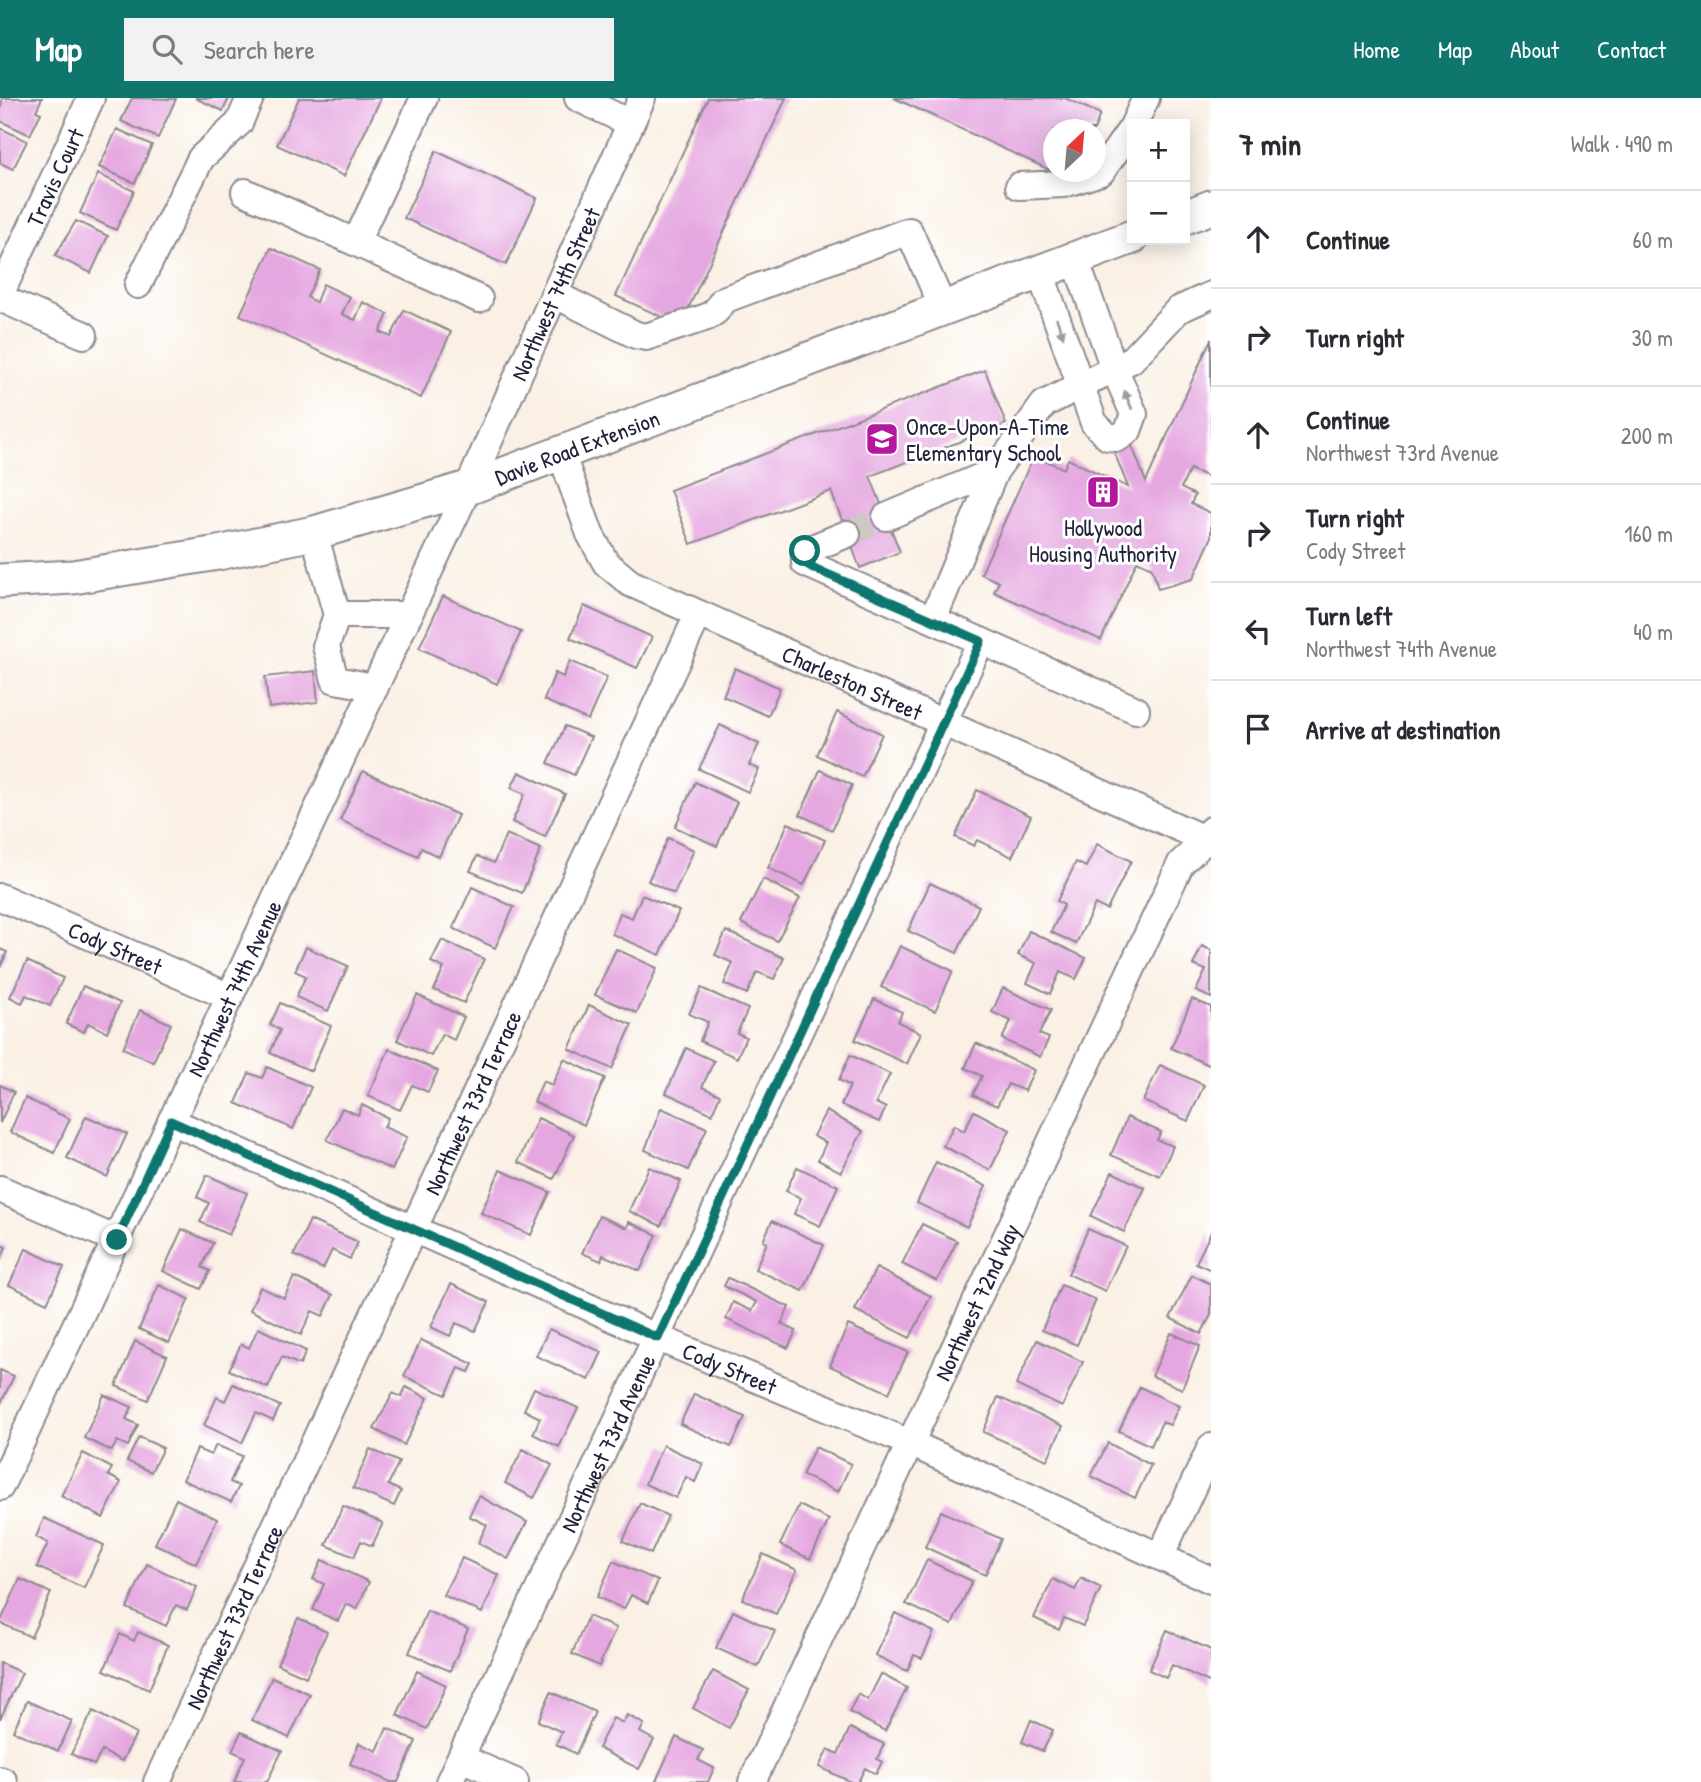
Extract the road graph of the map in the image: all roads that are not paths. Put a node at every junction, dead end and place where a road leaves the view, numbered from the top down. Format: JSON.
{"nodes":[{"id":1,"x":91,"y":98,"type":"edge"},
{"id":2,"x":250,"y":98,"type":"edge"},
{"id":3,"x":424,"y":98,"type":"edge"},
{"id":4,"x":578,"y":98,"type":"edge"},
{"id":5,"x":642,"y":98,"type":"edge"},
{"id":6,"x":1146,"y":98,"type":"edge"},
{"id":7,"x":1136,"y":119,"type":"edge"},
{"id":8,"x":630,"y":123,"type":"junction"},
{"id":9,"x":1127,"y":135,"type":"edge"},
{"id":10,"x":1019,"y":186,"type":"dead end"},
{"id":11,"x":245,"y":192,"type":"dead end"},
{"id":12,"x":1211,"y":208,"type":"edge"},
{"id":13,"x":1190,"y":215,"type":"edge"},
{"id":14,"x":1127,"y":239,"type":"edge"},
{"id":15,"x":356,"y":243,"type":"junction"},
{"id":16,"x":1075,"y":259,"type":"junction"},
{"id":17,"x":1040,"y":272,"type":"junction"},
{"id":18,"x":138,"y":285,"type":"dead end"},
{"id":19,"x":555,"y":294,"type":"junction"},
{"id":20,"x":1211,"y":295,"type":"edge"},
{"id":21,"x":0,"y":297,"type":"edge"},
{"id":22,"x":479,"y":299,"type":"dead end"},
{"id":23,"x":943,"y":308,"type":"junction"},
{"id":24,"x":85,"y":335,"type":"dead end"},
{"id":25,"x":1114,"y":369,"type":"junction"},
{"id":26,"x":1081,"y":383,"type":"junction"},
{"id":27,"x":561,"y":453,"type":"junction"},
{"id":28,"x":995,"y":471,"type":"junction"},
{"id":29,"x":468,"y":488,"type":"junction"},
{"id":30,"x":886,"y":517,"type":"tunnel mouth"},
{"id":31,"x":314,"y":533,"type":"junction"},
{"id":32,"x":847,"y":534,"type":"tunnel mouth"},
{"id":33,"x":0,"y":582,"type":"edge"},
{"id":34,"x":337,"y":615,"type":"junction"},
{"id":35,"x":409,"y":615,"type":"junction"},
{"id":36,"x":698,"y":615,"type":"junction"},
{"id":37,"x":933,"y":620,"type":"junction"},
{"id":38,"x":981,"y":641,"type":"junction"},
{"id":39,"x":375,"y":687,"type":"junction"},
{"id":40,"x":1136,"y":709,"type":"dead end"},
{"id":41,"x":943,"y":724,"type":"junction"},
{"id":42,"x":1209,"y":837,"type":"edge"},
{"id":43,"x":0,"y":897,"type":"edge"},
{"id":44,"x":230,"y":997,"type":"junction"},
{"id":45,"x":171,"y":1121,"type":"junction"},
{"id":46,"x":0,"y":1189,"type":"edge"},
{"id":47,"x":414,"y":1229,"type":"junction"},
{"id":48,"x":117,"y":1240,"type":"junction"},
{"id":49,"x":658,"y":1338,"type":"junction"},
{"id":50,"x":910,"y":1443,"type":"junction"},
{"id":51,"x":1211,"y":1447,"type":"edge"},
{"id":52,"x":0,"y":1486,"type":"edge"},
{"id":53,"x":1160,"y":1557,"type":"junction"},
{"id":54,"x":1211,"y":1580,"type":"edge"},
{"id":55,"x":461,"y":1758,"type":"junction"},
{"id":56,"x":157,"y":1782,"type":"edge"},
{"id":57,"x":450,"y":1782,"type":"edge"},
{"id":58,"x":515,"y":1782,"type":"edge"},
{"id":59,"x":752,"y":1782,"type":"edge"}],
"edges":[{"from":1,"to":21,"type":"street","name":"Travis Court"},
{"from":2,"to":18,"type":"street"},
{"from":3,"to":15,"type":"street"},
{"from":4,"to":8,"type":"street"},
{"from":5,"to":8,"type":"street","name":"Northwest 74th Street"},
{"from":6,"to":7,"type":"street"},
{"from":8,"to":19,"type":"street","name":"Northwest 74th Street"},
{"from":9,"to":10,"type":"street"},
{"from":11,"to":15,"type":"street"},
{"from":12,"to":13,"type":"main road"},
{"from":14,"to":16,"type":"main road","name":"Davie Road Extension"},
{"from":15,"to":22,"type":"street"},
{"from":16,"to":17,"type":"main road","name":"Davie Road Extension"},
{"from":16,"to":25,"type":"street"},
{"from":17,"to":23,"type":"main road","name":"Davie Road Extension"},
{"from":17,"to":26,"type":"street","one_way":true},
{"from":19,"to":23,"type":"street"},
{"from":19,"to":29,"type":"street","name":"Northwest 74th Street"},
{"from":20,"to":25,"type":"street"},
{"from":21,"to":24,"type":"street"},
{"from":23,"to":27,"type":"main road","name":"Davie Road Extension"},
{"from":25,"to":26,"type":"street"},
{"from":26,"to":25,"type":"street","one_way":true},
{"from":26,"to":28,"type":"street"},
{"from":27,"to":29,"type":"main road","name":"Davie Road Extension"},
{"from":27,"to":36,"type":"street","name":"Charleston Street"},
{"from":28,"to":30,"type":"street"},
{"from":28,"to":37,"type":"street"},
{"from":29,"to":31,"type":"main road","name":"Davie Road Extension"},
{"from":29,"to":35,"type":"street","name":"Northwest 74th Avenue"},
{"from":31,"to":33,"type":"main road","name":"Davie Road Extension"},
{"from":31,"to":34,"type":"street"},
{"from":32,"to":37,"type":"street"},
{"from":34,"to":35,"type":"street"},
{"from":34,"to":39,"type":"street"},
{"from":35,"to":39,"type":"street","name":"Northwest 74th Avenue"},
{"from":36,"to":41,"type":"street","name":"Charleston Street"},
{"from":36,"to":47,"type":"street","name":"Northwest 73rd Terrace"},
{"from":37,"to":38,"type":"street"},
{"from":38,"to":40,"type":"street"},
{"from":38,"to":41,"type":"street","name":"Northwest 73rd Avenue"},
{"from":39,"to":44,"type":"street","name":"Northwest 74th Avenue"},
{"from":41,"to":42,"type":"street","name":"Charleston Street"},
{"from":41,"to":49,"type":"street","name":"Northwest 73rd Avenue"},
{"from":42,"to":50,"type":"street","name":"Northwest 72nd Way"},
{"from":43,"to":44,"type":"street","name":"Cody Street"},
{"from":44,"to":45,"type":"street","name":"Northwest 74th Avenue"},
{"from":45,"to":47,"type":"street","name":"Cody Street"},
{"from":45,"to":48,"type":"street","name":"Northwest 74th Avenue"},
{"from":46,"to":48,"type":"street"},
{"from":47,"to":49,"type":"street","name":"Cody Street"},
{"from":47,"to":56,"type":"street","name":"Northwest 73rd Terrace"},
{"from":48,"to":52,"type":"street","name":"Northwest 74th Avenue"},
{"from":49,"to":50,"type":"street","name":"Cody Street"},
{"from":49,"to":55,"type":"street","name":"Northwest 73rd Avenue"},
{"from":50,"to":53,"type":"street","name":"Cody Street"},
{"from":50,"to":59,"type":"street","name":"Northwest 72nd Way"},
{"from":51,"to":53,"type":"street"},
{"from":53,"to":54,"type":"street","name":"Cody Street"},
{"from":55,"to":57,"type":"street","name":"Northwest 73rd Avenue"},
{"from":55,"to":58,"type":"street"}]}
